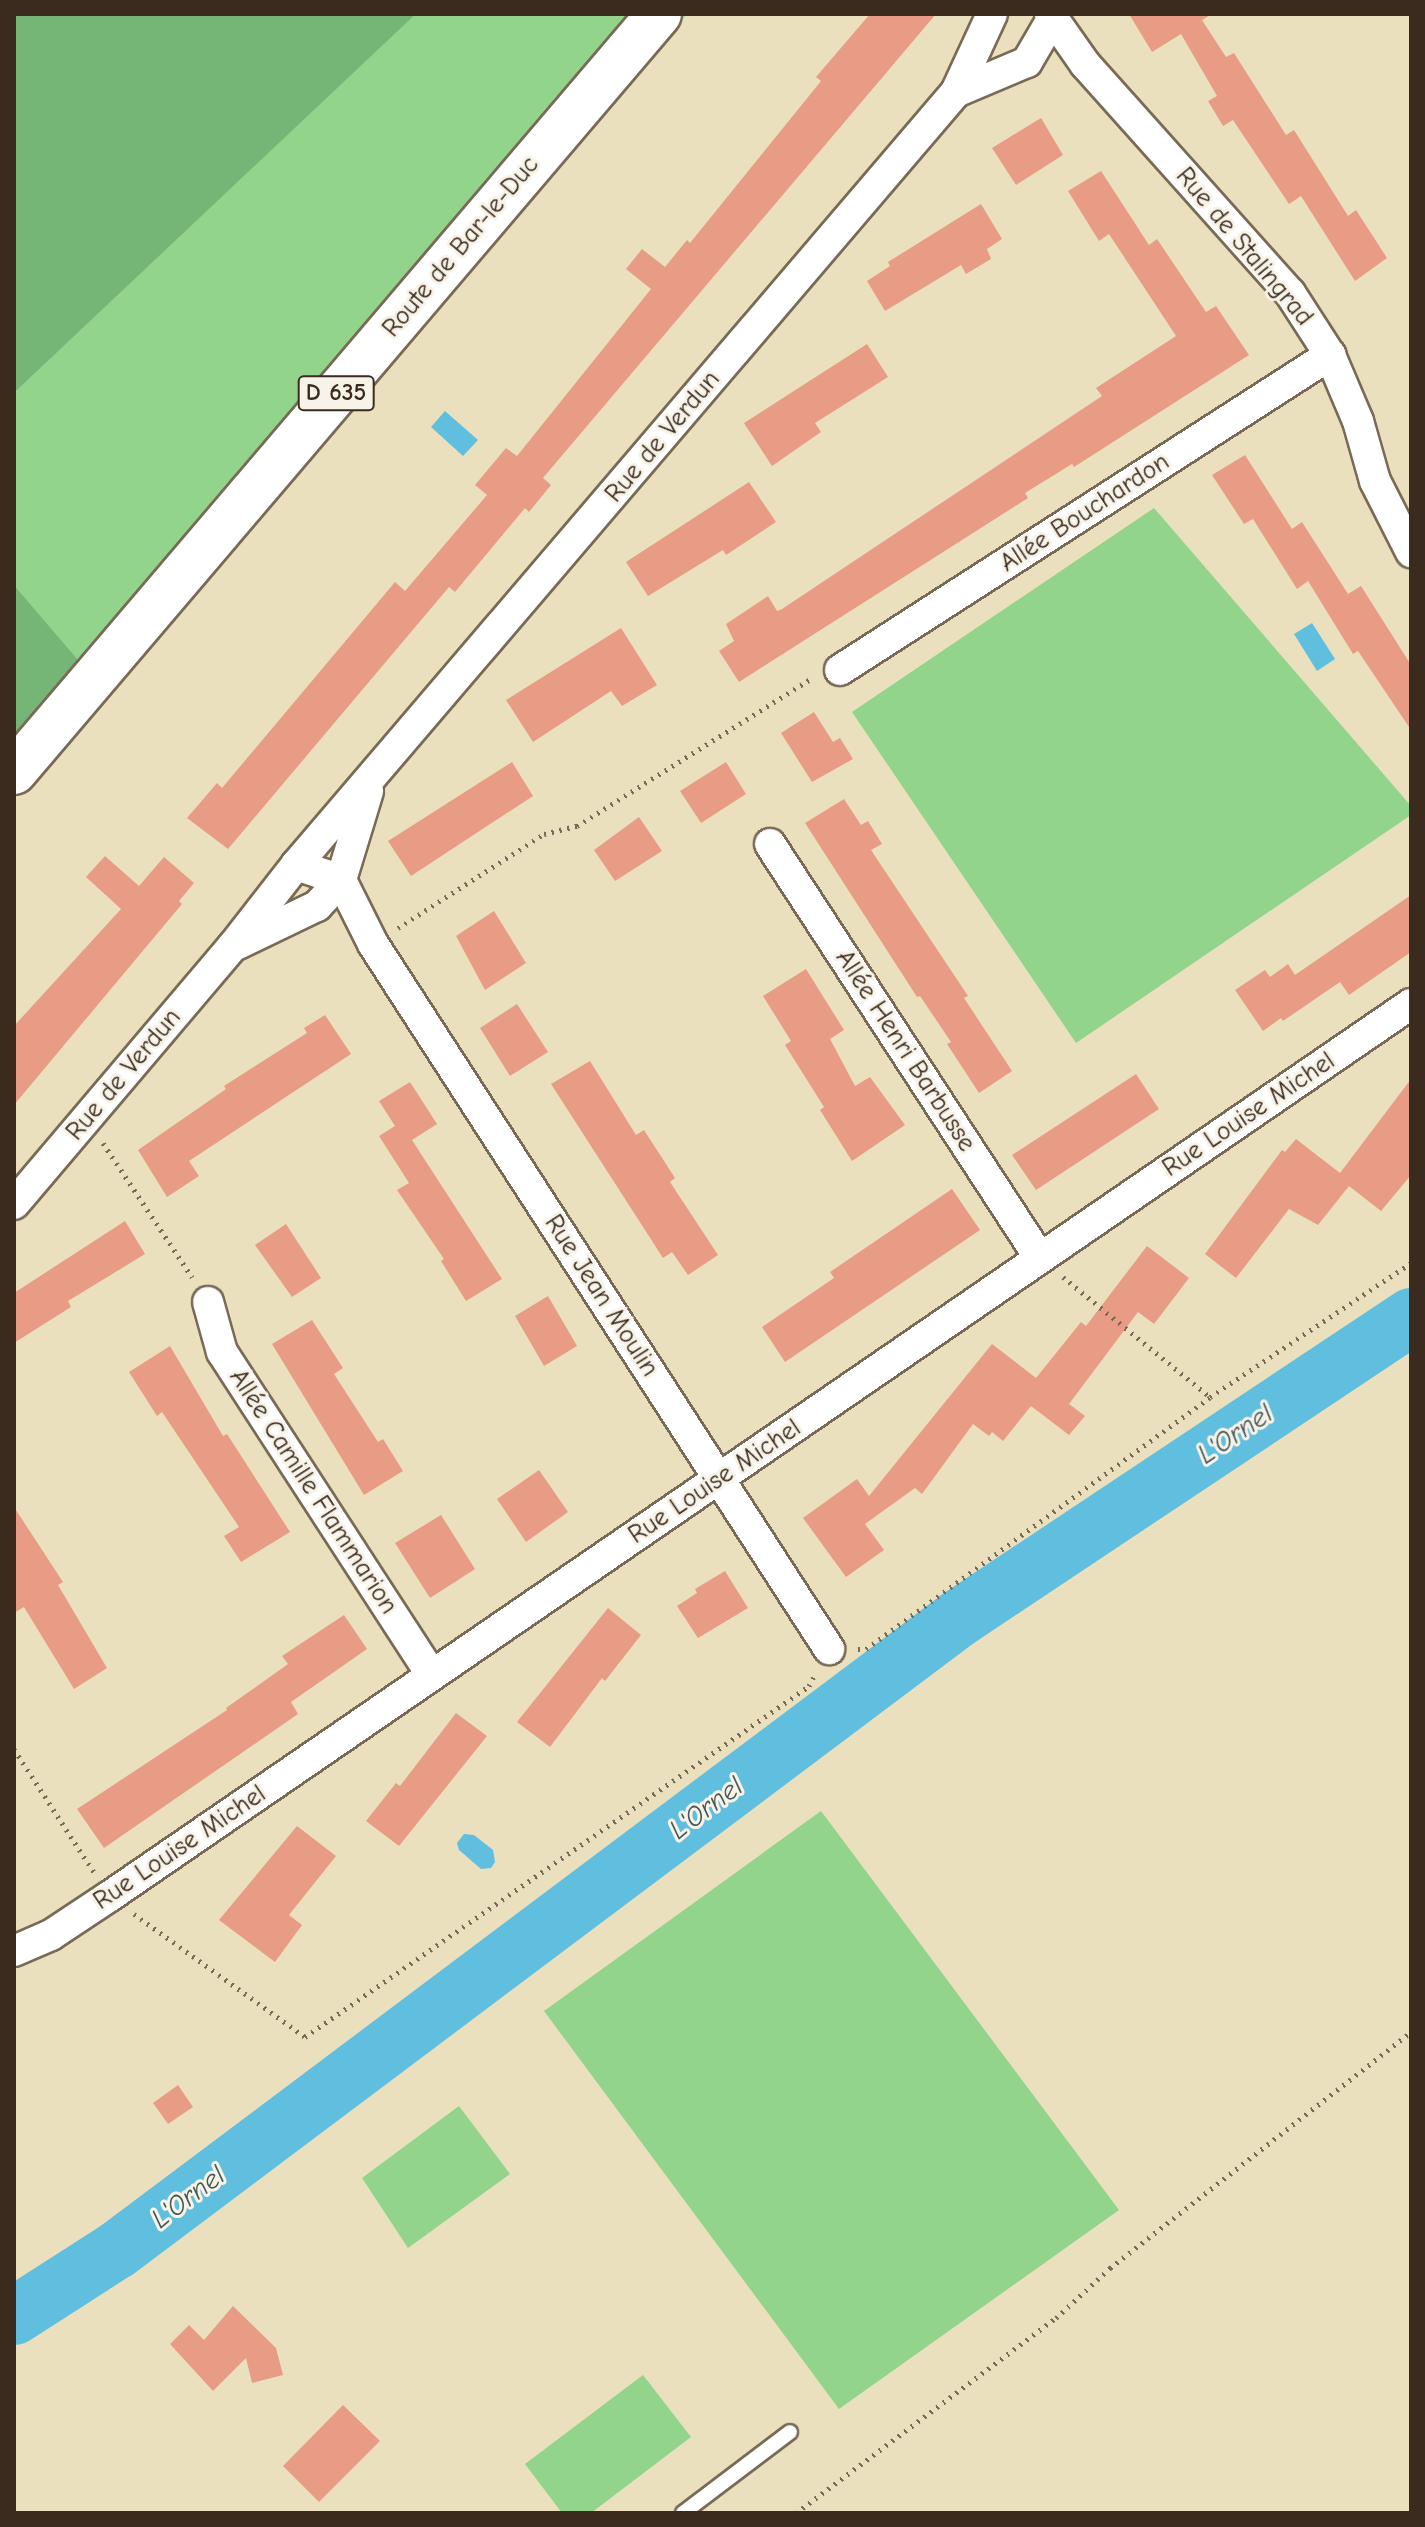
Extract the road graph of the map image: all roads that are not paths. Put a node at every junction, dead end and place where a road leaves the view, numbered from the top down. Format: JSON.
{"nodes":[{"id":1,"x":659,"y":14,"type":"edge"},
{"id":2,"x":992,"y":14,"type":"edge"},
{"id":3,"x":1053,"y":15,"type":"edge"},
{"id":4,"x":956,"y":92,"type":"junction"},
{"id":5,"x":1330,"y":355,"type":"junction"},
{"id":6,"x":1411,"y":552,"type":"edge"},
{"id":7,"x":840,"y":670,"type":"road end"},
{"id":8,"x":14,"y":772,"type":"edge"},
{"id":9,"x":371,"y":781,"type":"junction"},
{"id":10,"x":770,"y":844,"type":"dead end"},
{"id":11,"x":296,"y":865,"type":"junction"},
{"id":12,"x":341,"y":880,"type":"junction"},
{"id":13,"x":317,"y":906,"type":"junction"},
{"id":14,"x":373,"y":944,"type":"junction"},
{"id":15,"x":233,"y":946,"type":"junction"},
{"id":16,"x":1411,"y":1004,"type":"edge"},
{"id":17,"x":14,"y":1204,"type":"edge"},
{"id":18,"x":1040,"y":1258,"type":"junction"},
{"id":19,"x":208,"y":1302,"type":"road end"},
{"id":20,"x":719,"y":1479,"type":"junction"},
{"id":21,"x":829,"y":1649,"type":"road end"},
{"id":22,"x":432,"y":1675,"type":"junction"},
{"id":23,"x":14,"y":1951,"type":"edge"},
{"id":24,"x":790,"y":2432,"type":"dead end"},
{"id":25,"x":683,"y":2513,"type":"edge"}],
"edges":[{"from":1,"to":8,"type":"main road","name":"Route de Bar-le-Duc","number":"D 635"},
{"from":2,"to":4,"type":"street","name":"Rue de Verdun"},
{"from":3,"to":4,"type":"street","name":"Rue de Verdun"},
{"from":3,"to":5,"type":"street","name":"Rue de Stalingrad"},
{"from":4,"to":9,"type":"street","name":"Rue de Verdun"},
{"from":5,"to":6,"type":"street","name":"Rue de Stalingrad"},
{"from":5,"to":7,"type":"street","name":"Allée Bouchardon"},
{"from":9,"to":11,"type":"street","name":"Rue de Verdun"},
{"from":9,"to":12,"type":"street","name":"Rue de Verdun"},
{"from":10,"to":18,"type":"street","name":"Allée Henri Barbusse"},
{"from":11,"to":12,"type":"street"},
{"from":11,"to":13,"type":"street","name":"Rue Jean Moulin"},
{"from":11,"to":15,"type":"street","name":"Rue de Verdun"},
{"from":12,"to":13,"type":"street","name":"Rue de Verdun"},
{"from":12,"to":14,"type":"street","name":"Rue Jean Moulin"},
{"from":13,"to":14,"type":"street","name":"Rue Jean Moulin"},
{"from":13,"to":15,"type":"street","name":"Rue de Verdun"},
{"from":14,"to":20,"type":"street","name":"Rue Jean Moulin"},
{"from":15,"to":17,"type":"street","name":"Rue de Verdun"},
{"from":16,"to":18,"type":"street","name":"Rue Louise Michel"},
{"from":18,"to":20,"type":"street","name":"Rue Louise Michel"},
{"from":19,"to":22,"type":"street","name":"Allée Camille Flammarion"},
{"from":20,"to":21,"type":"street","name":"Rue Jean Moulin"},
{"from":20,"to":22,"type":"street","name":"Rue Louise Michel"},
{"from":22,"to":23,"type":"street","name":"Rue Louise Michel"},
{"from":24,"to":25,"type":"lane"}]}
